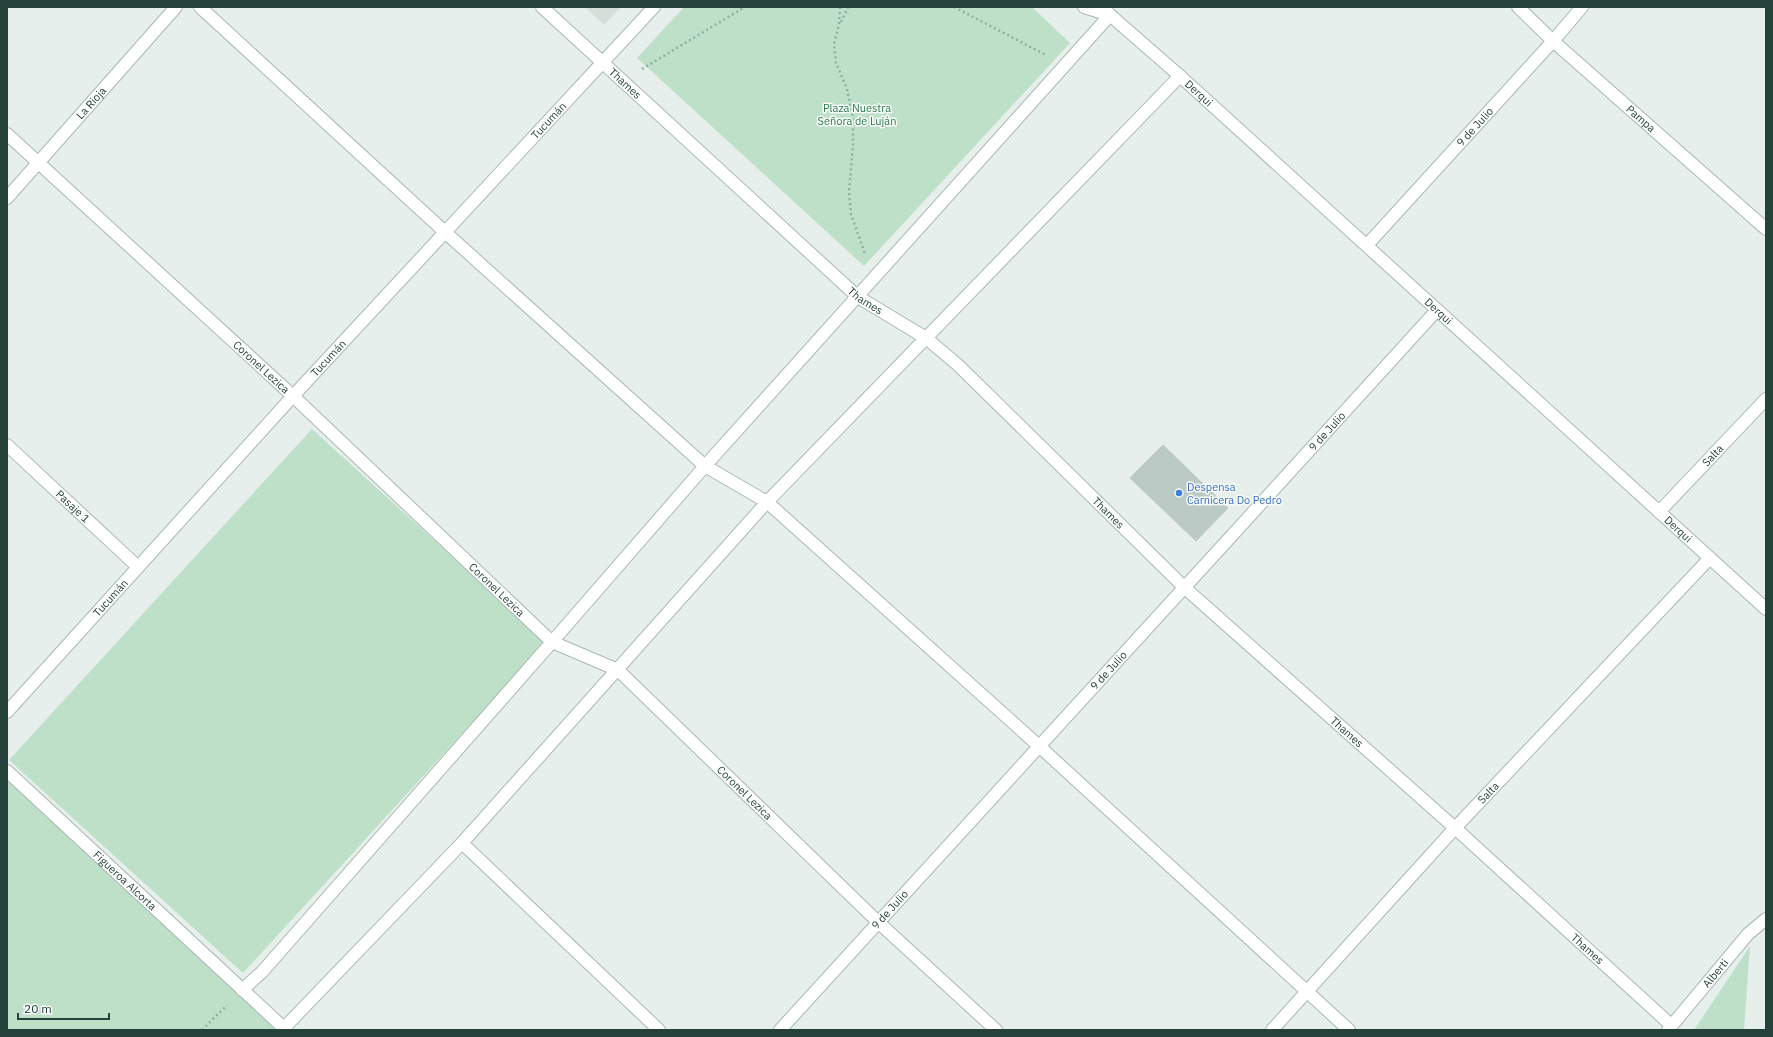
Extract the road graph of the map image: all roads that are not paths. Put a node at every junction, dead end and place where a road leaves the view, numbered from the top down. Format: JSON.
{"nodes":[{"id":1,"x":176,"y":7,"type":"edge"},
{"id":2,"x":200,"y":7,"type":"edge"},
{"id":3,"x":542,"y":7,"type":"edge"},
{"id":4,"x":654,"y":7,"type":"edge"},
{"id":5,"x":1084,"y":7,"type":"edge"},
{"id":6,"x":1518,"y":7,"type":"edge"},
{"id":7,"x":1582,"y":7,"type":"edge"},
{"id":8,"x":1107,"y":11,"type":"edge"},
{"id":9,"x":1553,"y":41,"type":"junction"},
{"id":10,"x":603,"y":62,"type":"junction"},
{"id":11,"x":1180,"y":76,"type":"junction"},
{"id":12,"x":7,"y":134,"type":"edge"},
{"id":13,"x":38,"y":162,"type":"junction"},
{"id":14,"x":7,"y":198,"type":"edge"},
{"id":15,"x":1766,"y":229,"type":"edge"},
{"id":16,"x":446,"y":233,"type":"junction"},
{"id":17,"x":1366,"y":245,"type":"junction"},
{"id":18,"x":858,"y":297,"type":"junction"},
{"id":19,"x":1436,"y":310,"type":"junction"},
{"id":20,"x":926,"y":338,"type":"junction"},
{"id":21,"x":293,"y":396,"type":"junction"},
{"id":22,"x":1766,"y":399,"type":"edge"},
{"id":23,"x":7,"y":445,"type":"edge"},
{"id":24,"x":705,"y":466,"type":"junction"},
{"id":25,"x":767,"y":502,"type":"junction"},
{"id":26,"x":1659,"y":512,"type":"junction"},
{"id":27,"x":1709,"y":559,"type":"junction"},
{"id":28,"x":138,"y":567,"type":"junction"},
{"id":29,"x":1185,"y":588,"type":"junction"},
{"id":30,"x":1766,"y":609,"type":"edge"},
{"id":31,"x":552,"y":642,"type":"junction"},
{"id":32,"x":618,"y":670,"type":"junction"},
{"id":33,"x":7,"y":712,"type":"edge"},
{"id":34,"x":1039,"y":746,"type":"junction"},
{"id":35,"x":7,"y":771,"type":"edge"},
{"id":36,"x":1455,"y":828,"type":"junction"},
{"id":37,"x":462,"y":843,"type":"junction"},
{"id":38,"x":1766,"y":919,"type":"edge"},
{"id":39,"x":878,"y":922,"type":"junction"},
{"id":40,"x":242,"y":990,"type":"junction"},
{"id":41,"x":1307,"y":993,"type":"junction"},
{"id":42,"x":1669,"y":1027,"type":"edge"},
{"id":43,"x":285,"y":1029,"type":"edge"},
{"id":44,"x":659,"y":1030,"type":"edge"},
{"id":45,"x":780,"y":1030,"type":"edge"},
{"id":46,"x":996,"y":1030,"type":"edge"},
{"id":47,"x":1272,"y":1030,"type":"edge"},
{"id":48,"x":1349,"y":1030,"type":"edge"}],
"edges":[{"from":1,"to":13,"type":"street","name":"La Rioja"},
{"from":2,"to":16,"type":"street"},
{"from":3,"to":10,"type":"street","name":"Thames"},
{"from":4,"to":10,"type":"street","name":"Tucumán"},
{"from":5,"to":8,"type":"street","name":"Derqui"},
{"from":6,"to":9,"type":"street","name":"Pampa"},
{"from":7,"to":9,"type":"street","name":"9 de Julio"},
{"from":8,"to":11,"type":"street","name":"Derqui"},
{"from":8,"to":18,"type":"street"},
{"from":9,"to":15,"type":"street","name":"Pampa"},
{"from":9,"to":17,"type":"street","name":"9 de Julio"},
{"from":10,"to":16,"type":"street","name":"Tucumán"},
{"from":10,"to":18,"type":"street","name":"Thames"},
{"from":11,"to":17,"type":"street","name":"Derqui"},
{"from":11,"to":20,"type":"street"},
{"from":12,"to":13,"type":"street","name":"Coronel Lezica"},
{"from":13,"to":14,"type":"street","name":"La Rioja"},
{"from":13,"to":21,"type":"street","name":"Coronel Lezica"},
{"from":16,"to":21,"type":"street","name":"Tucumán"},
{"from":16,"to":24,"type":"street"},
{"from":17,"to":19,"type":"street","name":"Derqui"},
{"from":18,"to":20,"type":"street","name":"Thames"},
{"from":18,"to":24,"type":"street"},
{"from":19,"to":26,"type":"street","name":"Derqui"},
{"from":19,"to":29,"type":"street","name":"9 de Julio"},
{"from":20,"to":25,"type":"street"},
{"from":20,"to":29,"type":"street","name":"Thames"},
{"from":21,"to":28,"type":"street","name":"Tucumán"},
{"from":21,"to":31,"type":"street","name":"Coronel Lezica"},
{"from":22,"to":26,"type":"street","name":"Salta"},
{"from":23,"to":28,"type":"street","name":"Pasaje 1"},
{"from":24,"to":25,"type":"street"},
{"from":24,"to":31,"type":"street"},
{"from":25,"to":32,"type":"street"},
{"from":25,"to":34,"type":"street"},
{"from":26,"to":27,"type":"street","name":"Derqui"},
{"from":27,"to":30,"type":"street","name":"Derqui"},
{"from":27,"to":36,"type":"street","name":"Salta"},
{"from":28,"to":33,"type":"street","name":"Tucumán"},
{"from":29,"to":34,"type":"street","name":"9 de Julio"},
{"from":29,"to":36,"type":"street","name":"Thames"},
{"from":31,"to":32,"type":"street","name":"Coronel Lezica"},
{"from":31,"to":40,"type":"street"},
{"from":32,"to":37,"type":"street"},
{"from":32,"to":39,"type":"street","name":"Coronel Lezica"},
{"from":34,"to":39,"type":"street","name":"9 de Julio"},
{"from":34,"to":41,"type":"street"},
{"from":35,"to":40,"type":"street","name":"Figueroa Alcorta"},
{"from":36,"to":41,"type":"street","name":"Salta"},
{"from":36,"to":42,"type":"street","name":"Thames"},
{"from":37,"to":43,"type":"street"},
{"from":37,"to":44,"type":"street"},
{"from":38,"to":42,"type":"street","name":"Alberti"},
{"from":39,"to":45,"type":"street","name":"9 de Julio"},
{"from":39,"to":46,"type":"street","name":"Coronel Lezica"},
{"from":40,"to":43,"type":"street","name":"Figueroa Alcorta"},
{"from":41,"to":47,"type":"street","name":"Salta"},
{"from":41,"to":48,"type":"street"}]}
